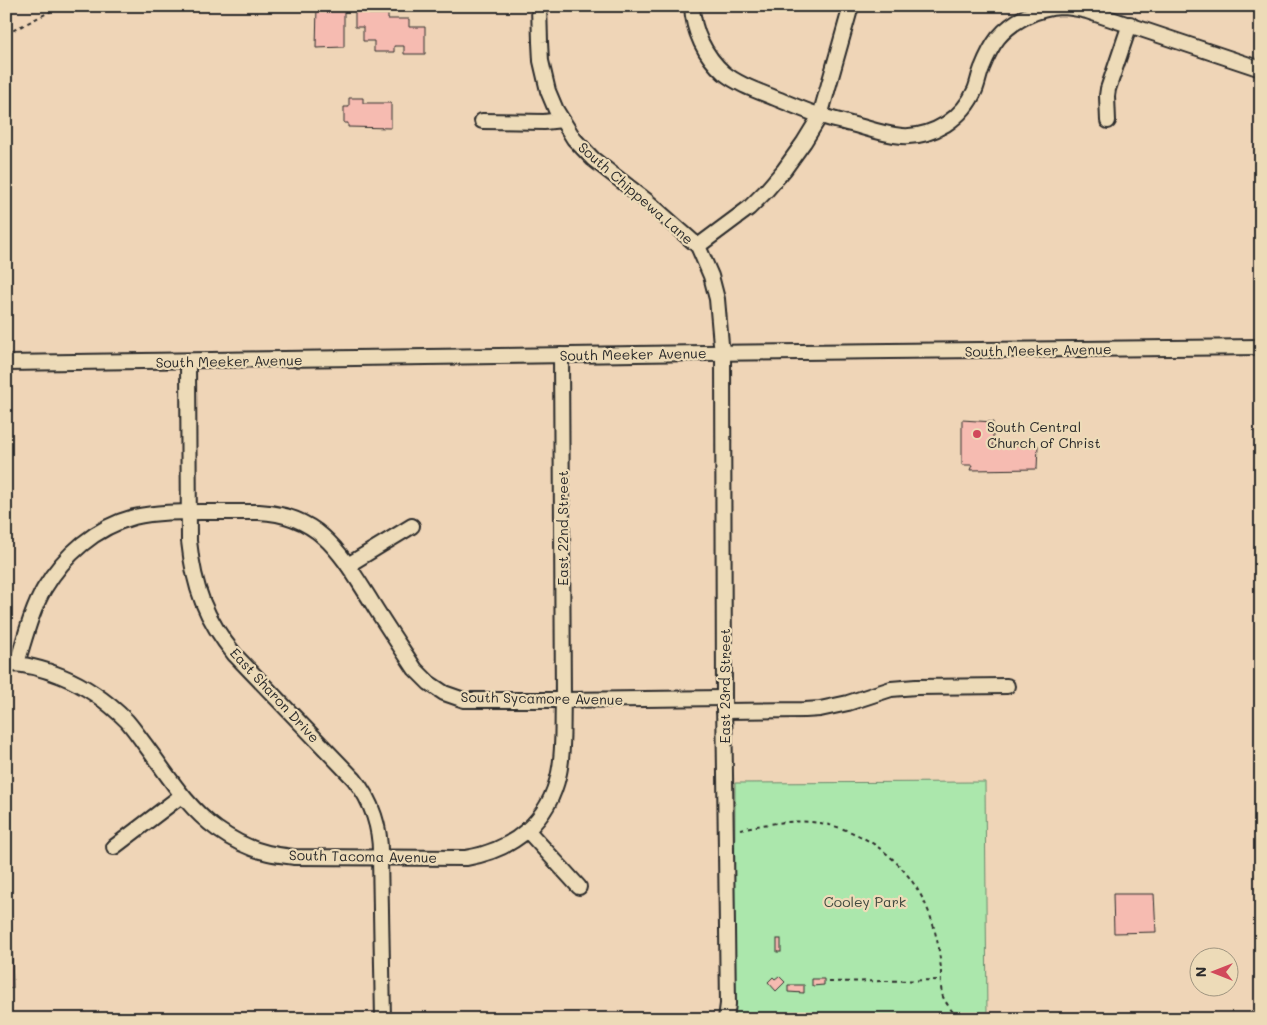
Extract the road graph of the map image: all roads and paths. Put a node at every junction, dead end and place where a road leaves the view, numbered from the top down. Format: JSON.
{"nodes":[{"id":1,"x":61,"y":6,"type":"edge"},
{"id":2,"x":540,"y":6,"type":"edge"},
{"id":3,"x":692,"y":6,"type":"edge"},
{"id":4,"x":851,"y":6,"type":"edge"},
{"id":5,"x":1130,"y":24,"type":"junction"},
{"id":6,"x":6,"y":34,"type":"edge"},
{"id":7,"x":1261,"y":69,"type":"edge"},
{"id":8,"x":820,"y":116,"type":"junction"},
{"id":9,"x":562,"y":120,"type":"junction"},
{"id":10,"x":1108,"y":121,"type":"dead end"},
{"id":11,"x":482,"y":122,"type":"dead end"},
{"id":12,"x":698,"y":246,"type":"junction"},
{"id":13,"x":1261,"y":347,"type":"edge"},
{"id":14,"x":723,"y":353,"type":"junction"},
{"id":15,"x":561,"y":356,"type":"junction"},
{"id":16,"x":188,"y":361,"type":"junction"},
{"id":17,"x":6,"y":364,"type":"edge"},
{"id":18,"x":188,"y":512,"type":"junction"},
{"id":19,"x":412,"y":526,"type":"dead end"},
{"id":20,"x":348,"y":565,"type":"junction"},
{"id":21,"x":12,"y":664,"type":"edge"},
{"id":22,"x":1007,"y":686,"type":"dead end"},
{"id":23,"x":563,"y":700,"type":"junction"},
{"id":24,"x":724,"y":704,"type":"junction"},
{"id":25,"x":182,"y":796,"type":"junction"},
{"id":26,"x":740,"y":829,"type":"dead end"},
{"id":27,"x":527,"y":830,"type":"junction"},
{"id":28,"x":114,"y":847,"type":"dead end"},
{"id":29,"x":380,"y":857,"type":"junction"},
{"id":30,"x":579,"y":887,"type":"dead end"},
{"id":31,"x":941,"y":980,"type":"junction"},
{"id":32,"x":829,"y":982,"type":"dead end"},
{"id":33,"x":383,"y":1019,"type":"edge"},
{"id":34,"x":726,"y":1019,"type":"edge"},
{"id":35,"x":958,"y":1019,"type":"edge"}],
"edges":[{"from":1,"to":6,"type":"path"},
{"from":2,"to":9,"type":"street","name":"South Chippewa Lane"},
{"from":3,"to":8,"type":"street"},
{"from":4,"to":8,"type":"street"},
{"from":5,"to":7,"type":"street"},
{"from":5,"to":8,"type":"street"},
{"from":5,"to":10,"type":"street"},
{"from":8,"to":12,"type":"street"},
{"from":9,"to":11,"type":"street"},
{"from":9,"to":12,"type":"street","name":"South Chippewa Lane"},
{"from":12,"to":14,"type":"street","name":"South Chippewa Lane"},
{"from":13,"to":14,"type":"street","name":"South Meeker Avenue"},
{"from":14,"to":15,"type":"street","name":"South Meeker Avenue"},
{"from":14,"to":24,"type":"street","name":"East 23rd Street"},
{"from":15,"to":16,"type":"street","name":"South Meeker Avenue"},
{"from":15,"to":23,"type":"street","name":"East 22nd Street"},
{"from":16,"to":17,"type":"street","name":"South Meeker Avenue"},
{"from":16,"to":18,"type":"street","name":"East Sharon Drive"},
{"from":18,"to":20,"type":"street","name":"South Sycamore Avenue"},
{"from":18,"to":21,"type":"street","name":"South Sycamore Avenue"},
{"from":18,"to":29,"type":"street","name":"East Sharon Drive"},
{"from":19,"to":20,"type":"street"},
{"from":20,"to":23,"type":"street","name":"South Sycamore Avenue"},
{"from":21,"to":25,"type":"street","name":"South Tacoma Avenue"},
{"from":22,"to":24,"type":"street","name":"South Sycamore Avenue"},
{"from":23,"to":24,"type":"street","name":"South Sycamore Avenue"},
{"from":23,"to":27,"type":"street","name":"South Tacoma Avenue"},
{"from":24,"to":34,"type":"street","name":"East 23rd Street"},
{"from":25,"to":28,"type":"street"},
{"from":25,"to":29,"type":"street","name":"South Tacoma Avenue"},
{"from":26,"to":31,"type":"path"},
{"from":27,"to":29,"type":"street","name":"South Tacoma Avenue"},
{"from":27,"to":30,"type":"street"},
{"from":29,"to":33,"type":"street","name":"East Sharon Drive"},
{"from":31,"to":32,"type":"path"},
{"from":31,"to":35,"type":"path"}]}
